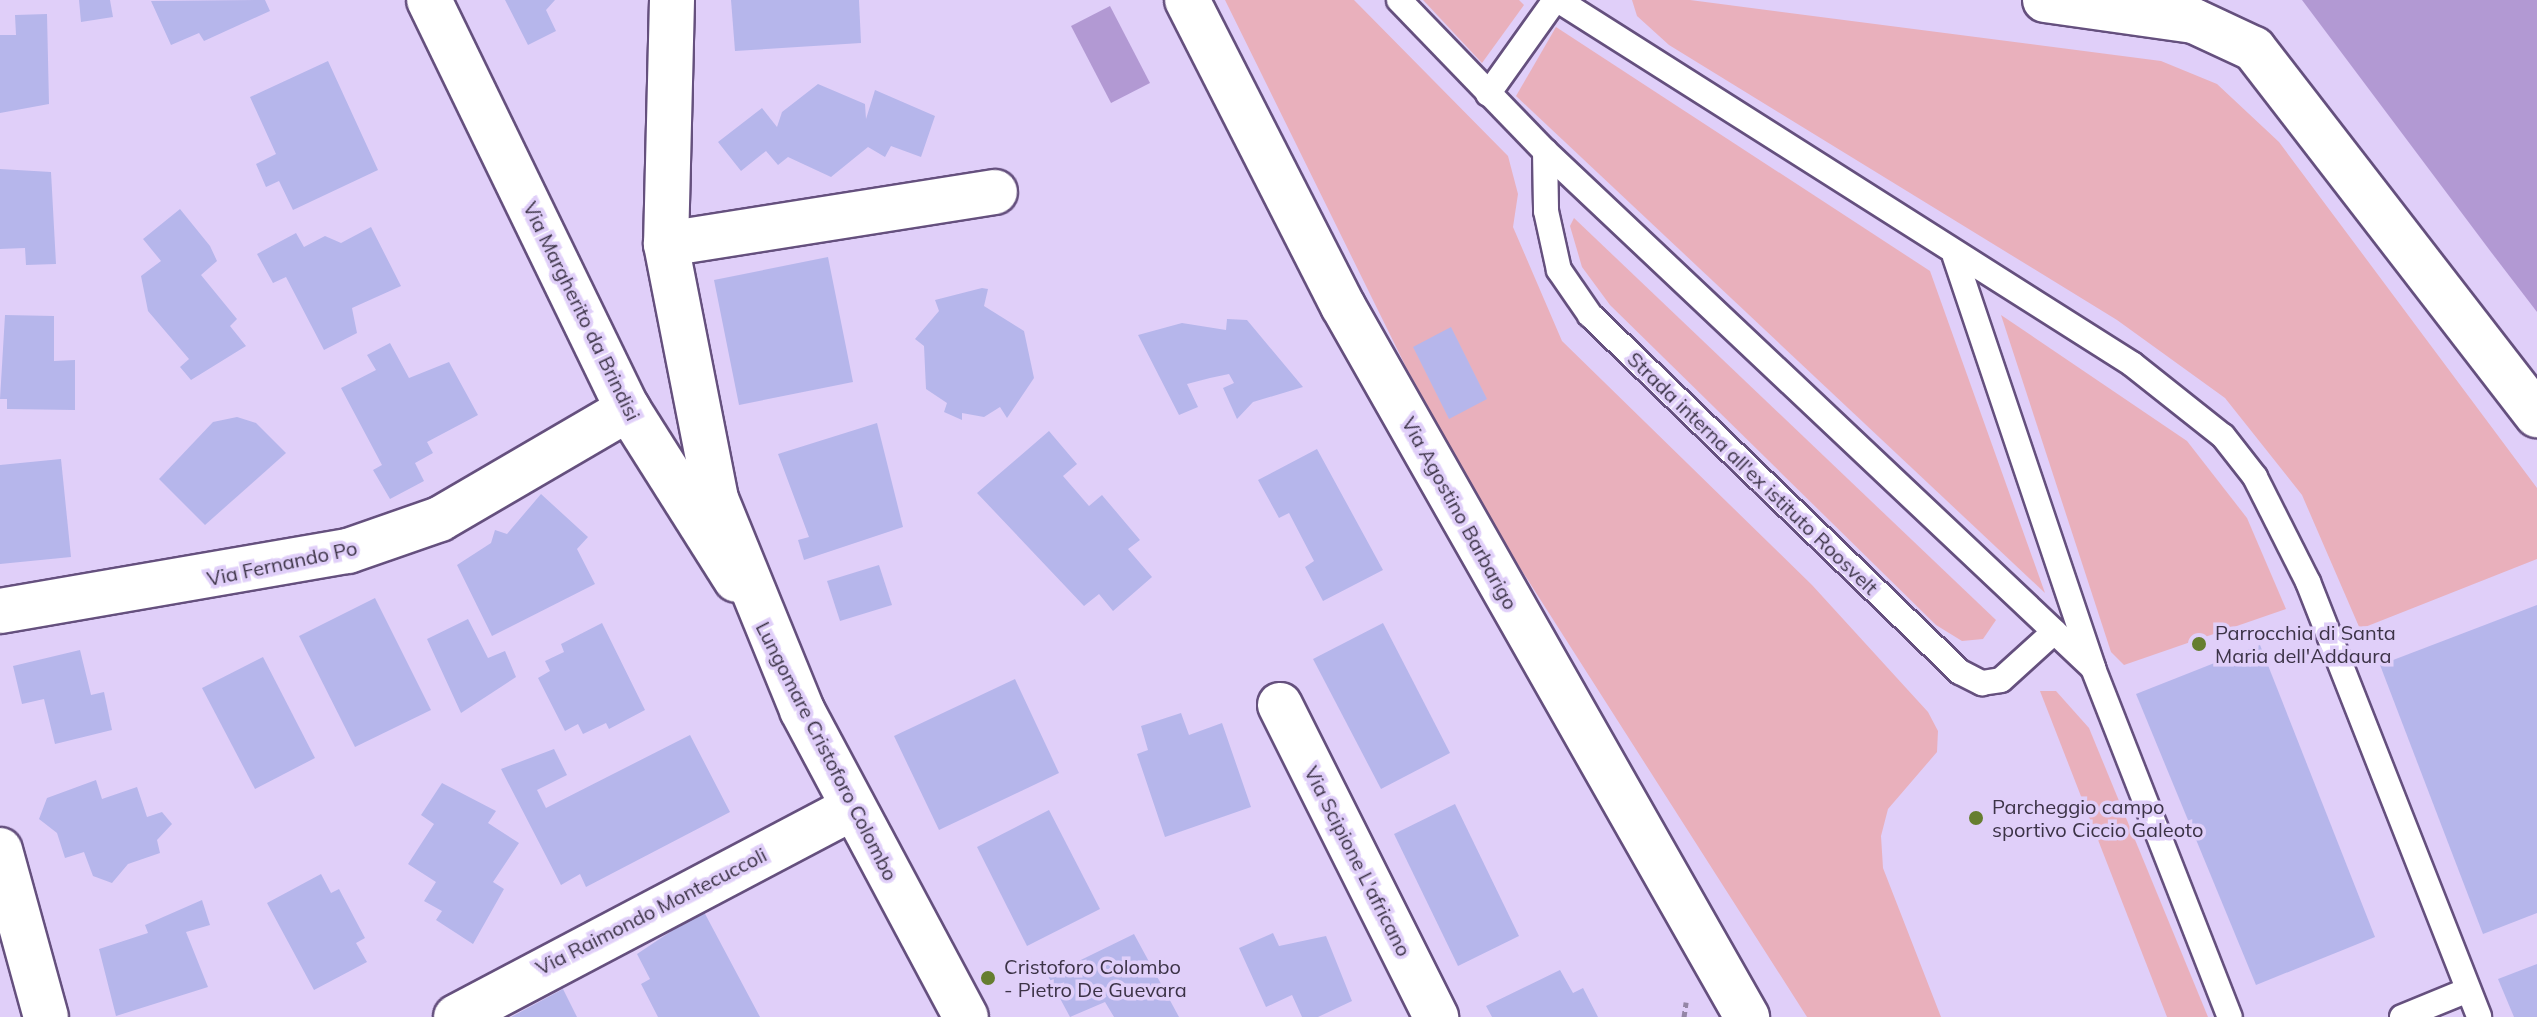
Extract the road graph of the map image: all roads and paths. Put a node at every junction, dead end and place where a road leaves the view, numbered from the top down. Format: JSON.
{"nodes":[{"id":1,"x":429,"y":0,"type":"edge"},
{"id":2,"x":672,"y":0,"type":"edge"},
{"id":3,"x":1187,"y":0,"type":"edge"},
{"id":4,"x":1399,"y":0,"type":"edge"},
{"id":5,"x":1557,"y":0,"type":"edge"},
{"id":6,"x":2045,"y":0,"type":"edge"},
{"id":7,"x":1488,"y":94,"type":"junction"},
{"id":8,"x":1545,"y":151,"type":"junction"},
{"id":9,"x":995,"y":192,"type":"dead end"},
{"id":10,"x":666,"y":244,"type":"junction"},
{"id":11,"x":1955,"y":257,"type":"junction"},
{"id":12,"x":628,"y":409,"type":"junction"},
{"id":13,"x":2537,"y":415,"type":"edge"},
{"id":14,"x":755,"y":610,"type":"junction"},
{"id":15,"x":0,"y":611,"type":"edge"},
{"id":16,"x":2054,"y":632,"type":"junction"},
{"id":17,"x":2093,"y":668,"type":"junction"},
{"id":18,"x":1280,"y":705,"type":"dead end"},
{"id":19,"x":852,"y":808,"type":"junction"},
{"id":20,"x":0,"y":850,"type":"edge"},
{"id":21,"x":2468,"y":990,"type":"junction"},
{"id":22,"x":46,"y":1017,"type":"edge"},
{"id":23,"x":456,"y":1017,"type":"edge"},
{"id":24,"x":966,"y":1017,"type":"edge"},
{"id":25,"x":1436,"y":1017,"type":"edge"},
{"id":26,"x":1747,"y":1017,"type":"edge"},
{"id":27,"x":2230,"y":1017,"type":"edge"},
{"id":28,"x":2402,"y":1017,"type":"edge"},
{"id":29,"x":2479,"y":1017,"type":"edge"}],
"edges":[{"from":1,"to":12,"type":"street","name":"Via Margherito da Brindisi"},
{"from":2,"to":10,"type":"street","name":"Lungomare Cristoforo Colombo"},
{"from":3,"to":26,"type":"street","name":"Via Agostino Barbarigo"},
{"from":4,"to":7,"type":"lane"},
{"from":5,"to":7,"type":"lane"},
{"from":5,"to":11,"type":"lane"},
{"from":6,"to":13,"type":"street"},
{"from":7,"to":8,"type":"lane"},
{"from":8,"to":16,"type":"lane"},
{"from":8,"to":16,"type":"lane","name":"Strada interna all'ex istituto Roosvelt"},
{"from":9,"to":10,"type":"street"},
{"from":10,"to":14,"type":"street","name":"Lungomare Cristoforo Colombo"},
{"from":11,"to":17,"type":"lane"},
{"from":11,"to":21,"type":"lane"},
{"from":12,"to":14,"type":"street","name":"Via Margherito da Brindisi"},
{"from":12,"to":15,"type":"street","name":"Via Fernando Po"},
{"from":14,"to":19,"type":"street","name":"Lungomare Cristoforo Colombo"},
{"from":16,"to":17,"type":"lane"},
{"from":17,"to":27,"type":"lane"},
{"from":18,"to":25,"type":"street","name":"Via Scipione L'africano"},
{"from":19,"to":23,"type":"street","name":"Via Raimondo Montecuccoli"},
{"from":19,"to":24,"type":"street","name":"Lungomare Cristoforo Colombo"},
{"from":20,"to":22,"type":"street"},
{"from":21,"to":28,"type":"lane"},
{"from":21,"to":29,"type":"lane"}]}
